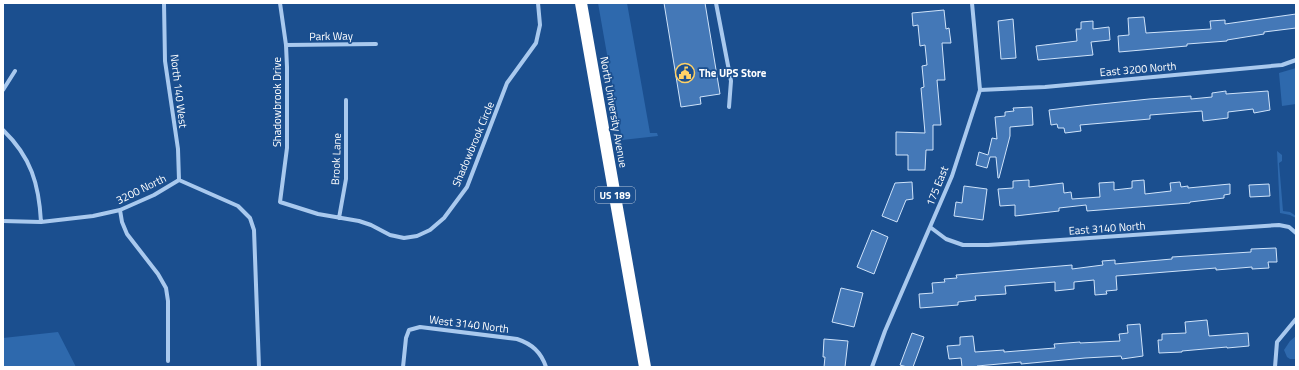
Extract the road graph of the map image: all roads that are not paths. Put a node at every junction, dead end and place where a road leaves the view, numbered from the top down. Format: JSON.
{"nodes":[{"id":1,"x":164,"y":3,"type":"edge"},
{"id":2,"x":280,"y":3,"type":"edge"},
{"id":3,"x":538,"y":3,"type":"edge"},
{"id":4,"x":582,"y":3,"type":"edge"},
{"id":5,"x":716,"y":3,"type":"edge"},
{"id":6,"x":972,"y":3,"type":"edge"},
{"id":7,"x":376,"y":44,"type":"dead end"},
{"id":8,"x":286,"y":45,"type":"junction"},
{"id":9,"x":1296,"y":60,"type":"edge"},
{"id":10,"x":15,"y":71,"type":"dead end"},
{"id":11,"x":3,"y":90,"type":"edge"},
{"id":12,"x":980,"y":90,"type":"junction"},
{"id":13,"x":346,"y":100,"type":"dead end"},
{"id":14,"x":729,"y":107,"type":"dead end"},
{"id":15,"x":3,"y":130,"type":"edge"},
{"id":16,"x":179,"y":180,"type":"junction"},
{"id":17,"x":280,"y":202,"type":"joint"},
{"id":18,"x":120,"y":210,"type":"junction"},
{"id":19,"x":339,"y":218,"type":"junction"},
{"id":20,"x":3,"y":221,"type":"edge"},
{"id":21,"x":41,"y":222,"type":"junction"},
{"id":22,"x":930,"y":228,"type":"junction"},
{"id":23,"x":1296,"y":233,"type":"edge"},
{"id":24,"x":1296,"y":319,"type":"edge"},
{"id":25,"x":168,"y":361,"type":"dead end"},
{"id":26,"x":259,"y":367,"type":"edge"},
{"id":27,"x":403,"y":367,"type":"edge"},
{"id":28,"x":546,"y":367,"type":"edge"},
{"id":29,"x":645,"y":367,"type":"edge"},
{"id":30,"x":872,"y":367,"type":"edge"},
{"id":31,"x":1275,"y":367,"type":"edge"}],
"edges":[{"from":1,"to":16,"type":"street","name":"North 140 West"},
{"from":2,"to":8,"type":"street","name":"Shadowbrook Drive"},
{"from":3,"to":19,"type":"street","name":"Shadowbrook Circle"},
{"from":4,"to":29,"type":"highway","name":"North University Avenue","number":"US 189"},
{"from":5,"to":14,"type":"street"},
{"from":6,"to":12,"type":"street","name":"175 East"},
{"from":7,"to":8,"type":"street","name":"Park Way"},
{"from":8,"to":17,"type":"street","name":"Shadowbrook Drive"},
{"from":9,"to":12,"type":"street","name":"East 3200 North"},
{"from":10,"to":11,"type":"street"},
{"from":12,"to":22,"type":"street","name":"175 East"},
{"from":13,"to":19,"type":"street","name":"Brook Lane"},
{"from":15,"to":21,"type":"street"},
{"from":16,"to":18,"type":"street","name":"3200 North"},
{"from":16,"to":26,"type":"street","name":"3200 North"},
{"from":17,"to":19,"type":"street","name":"Shadowbrook Circle"},
{"from":18,"to":21,"type":"street","name":"3200 North"},
{"from":18,"to":25,"type":"street"},
{"from":20,"to":21,"type":"street","name":"3200 North"},
{"from":22,"to":23,"type":"street","name":"East 3140 North"},
{"from":22,"to":30,"type":"street","name":"175 East"},
{"from":24,"to":31,"type":"street"},
{"from":27,"to":28,"type":"street","name":"West 3140 North"}]}
